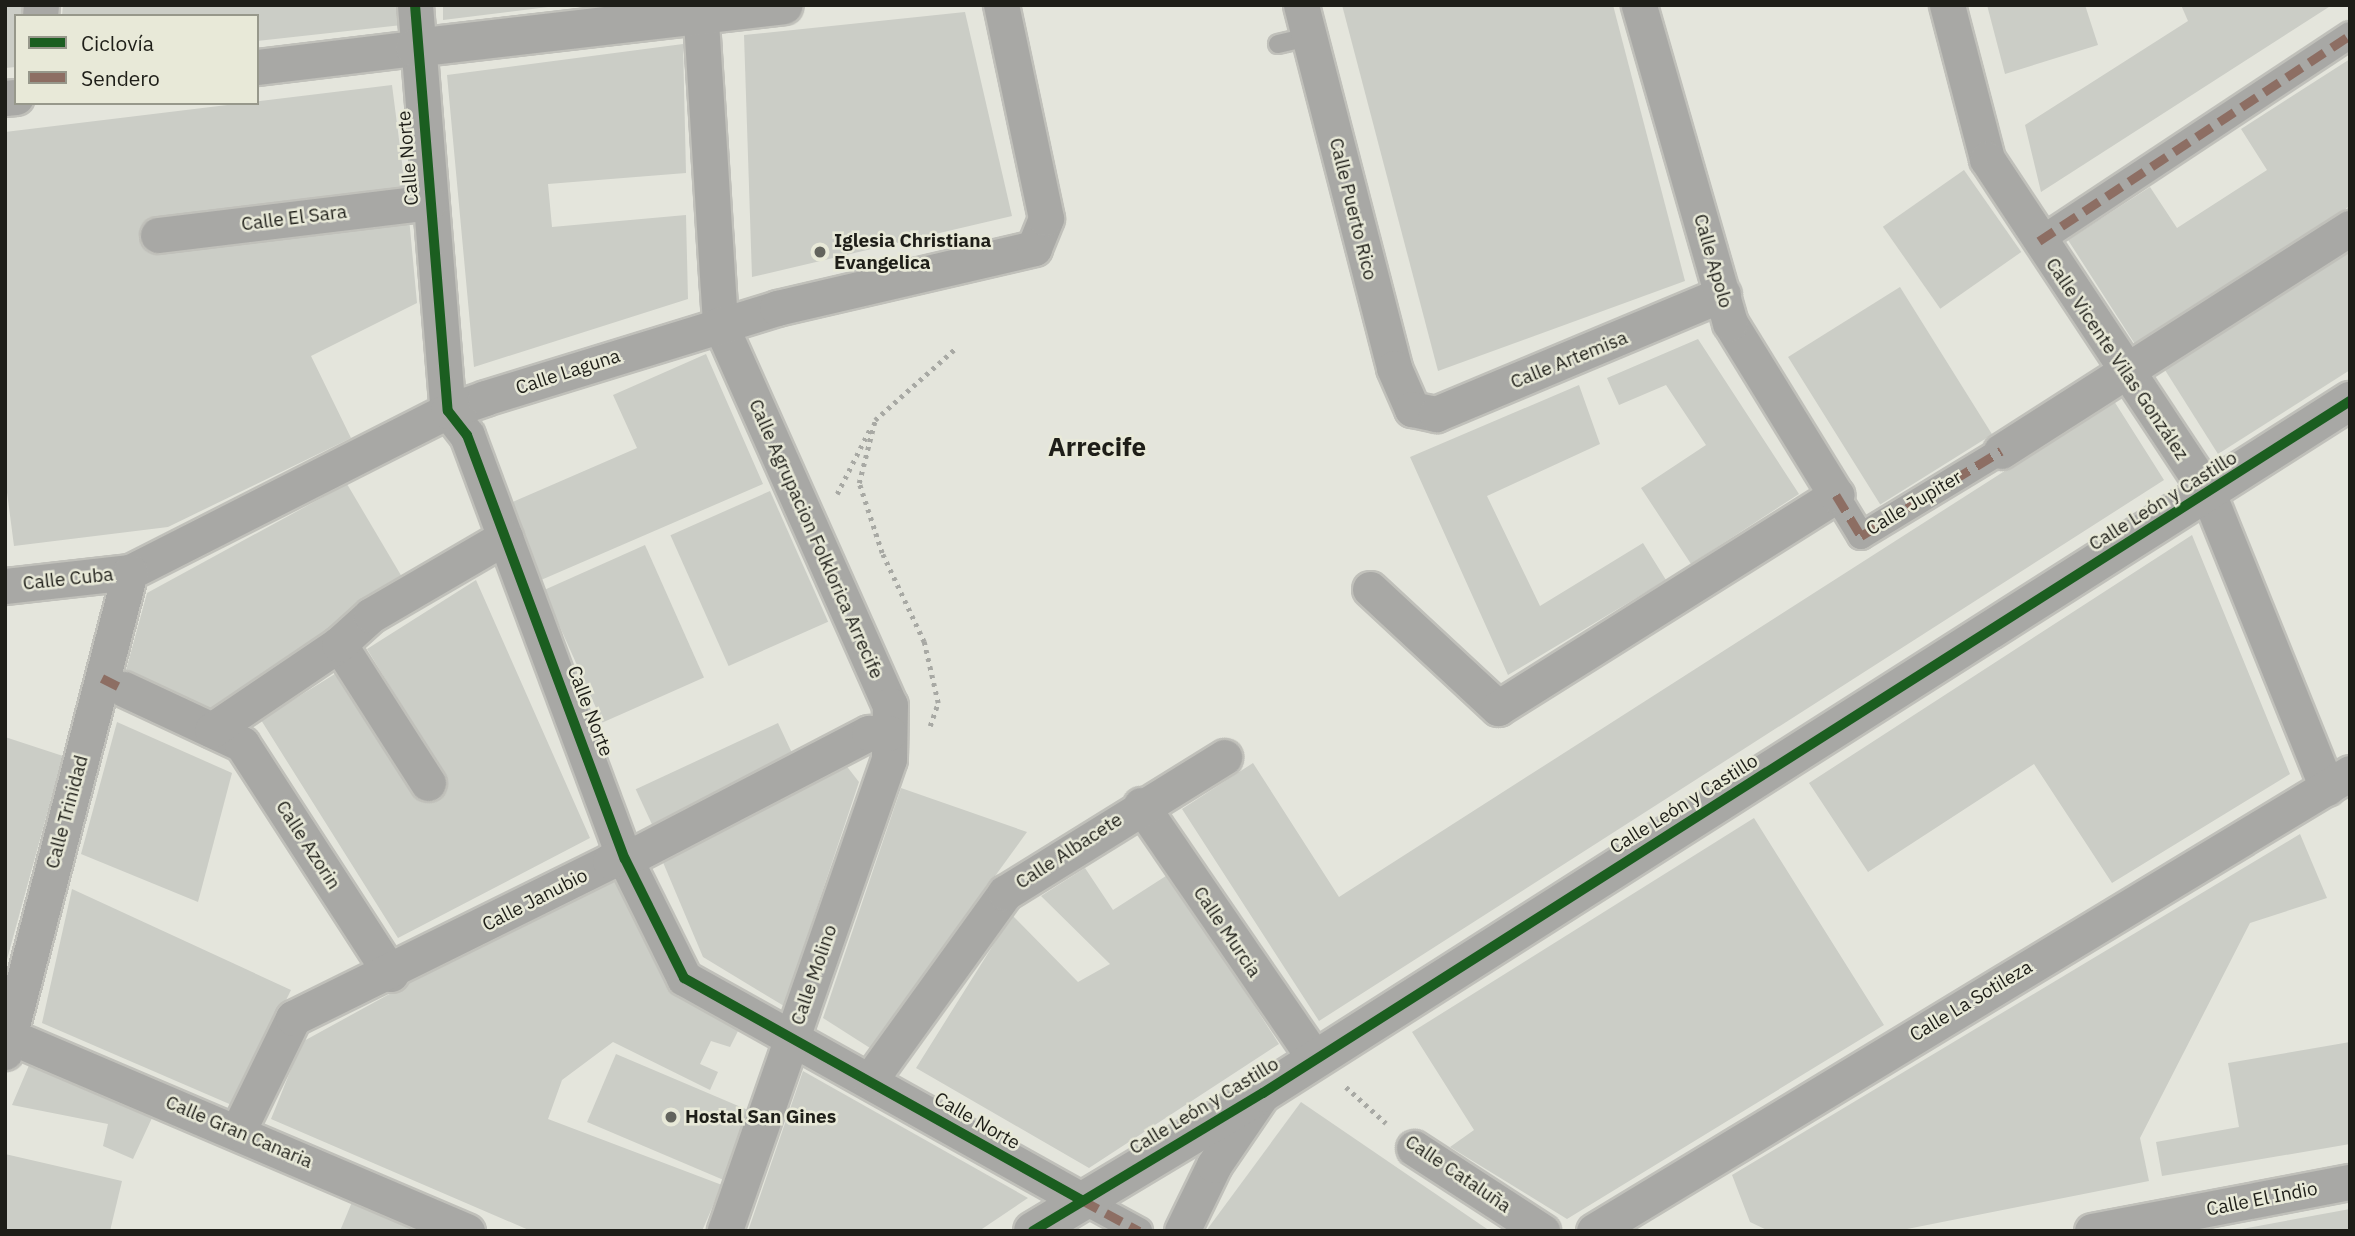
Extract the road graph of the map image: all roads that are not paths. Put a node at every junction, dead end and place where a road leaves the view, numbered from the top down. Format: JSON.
{"nodes":[{"id":1,"x":415,"y":5,"type":"edge"},
{"id":2,"x":784,"y":5,"type":"edge"},
{"id":3,"x":1001,"y":5,"type":"edge"},
{"id":4,"x":1639,"y":5,"type":"edge"},
{"id":5,"x":1947,"y":5,"type":"edge"},
{"id":6,"x":700,"y":11,"type":"edge"},
{"id":7,"x":1296,"y":29,"type":"edge"},
{"id":8,"x":2350,"y":35,"type":"edge"},
{"id":9,"x":415,"y":48,"type":"junction"},
{"id":10,"x":259,"y":67,"type":"edge"},
{"id":11,"x":429,"y":202,"type":"junction"},
{"id":12,"x":2350,"y":228,"type":"edge"},
{"id":13,"x":158,"y":234,"type":"dead end"},
{"id":14,"x":2039,"y":241,"type":"junction"},
{"id":15,"x":1723,"y":294,"type":"junction"},
{"id":16,"x":720,"y":324,"type":"junction"},
{"id":17,"x":2126,"y":372,"type":"junction"},
{"id":18,"x":2350,"y":401,"type":"edge"},
{"id":19,"x":1412,"y":410,"type":"joint"},
{"id":20,"x":448,"y":411,"type":"junction"},
{"id":21,"x":2001,"y":451,"type":"joint"},
{"id":22,"x":2208,"y":493,"type":"junction"},
{"id":23,"x":1836,"y":495,"type":"junction"},
{"id":24,"x":505,"y":537,"type":"junction"},
{"id":25,"x":130,"y":572,"type":"junction"},
{"id":26,"x":5,"y":586,"type":"edge"},
{"id":27,"x":1370,"y":589,"type":"dead end"},
{"id":28,"x":339,"y":644,"type":"junction"},
{"id":29,"x":124,"y":689,"type":"dead end"},
{"id":30,"x":212,"y":730,"type":"junction"},
{"id":31,"x":889,"y":746,"type":"junction"},
{"id":32,"x":1224,"y":757,"type":"dead end"},
{"id":33,"x":2338,"y":780,"type":"edge"},
{"id":34,"x":428,"y":783,"type":"dead end"},
{"id":35,"x":1141,"y":805,"type":"junction"},
{"id":36,"x":625,"y":859,"type":"junction"},
{"id":37,"x":391,"y":974,"type":"junction"},
{"id":38,"x":792,"y":1038,"type":"junction"},
{"id":39,"x":7,"y":1044,"type":"edge"},
{"id":40,"x":1314,"y":1058,"type":"junction"},
{"id":41,"x":870,"y":1080,"type":"junction"},
{"id":42,"x":1263,"y":1093,"type":"junction"},
{"id":43,"x":238,"y":1130,"type":"junction"},
{"id":44,"x":1414,"y":1148,"type":"road end"},
{"id":45,"x":2350,"y":1182,"type":"edge"},
{"id":46,"x":1082,"y":1200,"type":"junction"},
{"id":47,"x":467,"y":1231,"type":"edge"},
{"id":48,"x":725,"y":1231,"type":"edge"},
{"id":49,"x":1033,"y":1231,"type":"edge"},
{"id":50,"x":1139,"y":1231,"type":"edge"},
{"id":51,"x":1182,"y":1231,"type":"edge"},
{"id":52,"x":1542,"y":1231,"type":"edge"},
{"id":53,"x":1594,"y":1231,"type":"edge"},
{"id":54,"x":2092,"y":1231,"type":"edge"}],
"edges":[{"from":1,"to":9,"type":"street","name":"Calle Norte"},
{"from":2,"to":6,"type":"street"},
{"from":3,"to":16,"type":"street","name":"Calle Laguna"},
{"from":4,"to":15,"type":"street","name":"Calle Apolo"},
{"from":5,"to":14,"type":"street","name":"Calle Vicente Vilas González"},
{"from":6,"to":9,"type":"street"},
{"from":6,"to":16,"type":"street"},
{"from":7,"to":19,"type":"street","name":"Calle Puerto Rico"},
{"from":8,"to":14,"type":"street"},
{"from":9,"to":10,"type":"street"},
{"from":9,"to":11,"type":"street","name":"Calle Norte"},
{"from":11,"to":13,"type":"street","name":"Calle El Sara"},
{"from":11,"to":20,"type":"street","name":"Calle Norte"},
{"from":12,"to":17,"type":"street","name":"Calle Jupiter"},
{"from":14,"to":17,"type":"street","name":"Calle Vicente Vilas González"},
{"from":15,"to":19,"type":"street","name":"Calle Artemisa"},
{"from":15,"to":23,"type":"street","name":"Calle Apolo"},
{"from":16,"to":20,"type":"street","name":"Calle Laguna"},
{"from":16,"to":31,"type":"street","name":"Calle Agrupacion Folklorica Arrecife"},
{"from":17,"to":21,"type":"street","name":"Calle Jupiter"},
{"from":17,"to":22,"type":"street","name":"Calle Vicente Vilas González"},
{"from":18,"to":22,"type":"street","name":"Calle León y Castillo"},
{"from":20,"to":24,"type":"street","name":"Calle Norte"},
{"from":20,"to":25,"type":"street","name":"Calle Laguna"},
{"from":21,"to":23,"type":"street","name":"Calle Jupiter"},
{"from":22,"to":33,"type":"street","name":"Calle Vicente Vilas González"},
{"from":22,"to":40,"type":"street","name":"Calle León y Castillo"},
{"from":23,"to":27,"type":"street"},
{"from":24,"to":28,"type":"street"},
{"from":24,"to":36,"type":"street","name":"Calle Norte"},
{"from":25,"to":26,"type":"street","name":"Calle Cuba"},
{"from":25,"to":39,"type":"street","name":"Calle Trinidad"},
{"from":28,"to":30,"type":"street"},
{"from":28,"to":34,"type":"street"},
{"from":29,"to":30,"type":"street","name":"Calle Azorin"},
{"from":30,"to":37,"type":"street","name":"Calle Azorin"},
{"from":31,"to":36,"type":"street","name":"Calle Janubio"},
{"from":31,"to":38,"type":"street","name":"Calle Molino"},
{"from":32,"to":35,"type":"street","name":"Calle Albacete"},
{"from":33,"to":53,"type":"street","name":"Calle La Sotileza"},
{"from":35,"to":40,"type":"street","name":"Calle Murcia"},
{"from":35,"to":41,"type":"street","name":"Calle Albacete"},
{"from":36,"to":37,"type":"street","name":"Calle Janubio"},
{"from":36,"to":38,"type":"street","name":"Calle Norte"},
{"from":37,"to":43,"type":"street","name":"Calle Janubio"},
{"from":38,"to":41,"type":"street","name":"Calle Norte"},
{"from":38,"to":48,"type":"street","name":"Calle Molino"},
{"from":39,"to":43,"type":"street","name":"Calle Gran Canaria"},
{"from":40,"to":42,"type":"street","name":"Calle León y Castillo"},
{"from":41,"to":46,"type":"street","name":"Calle Norte"},
{"from":42,"to":46,"type":"street","name":"Calle León y Castillo"},
{"from":42,"to":51,"type":"street"},
{"from":43,"to":47,"type":"street","name":"Calle Gran Canaria"},
{"from":44,"to":52,"type":"street","name":"Calle Cataluña"},
{"from":45,"to":54,"type":"street","name":"Calle El Indio"},
{"from":46,"to":49,"type":"street","name":"Calle León y Castillo"},
{"from":46,"to":50,"type":"street","name":"Calle Norte"}]}
